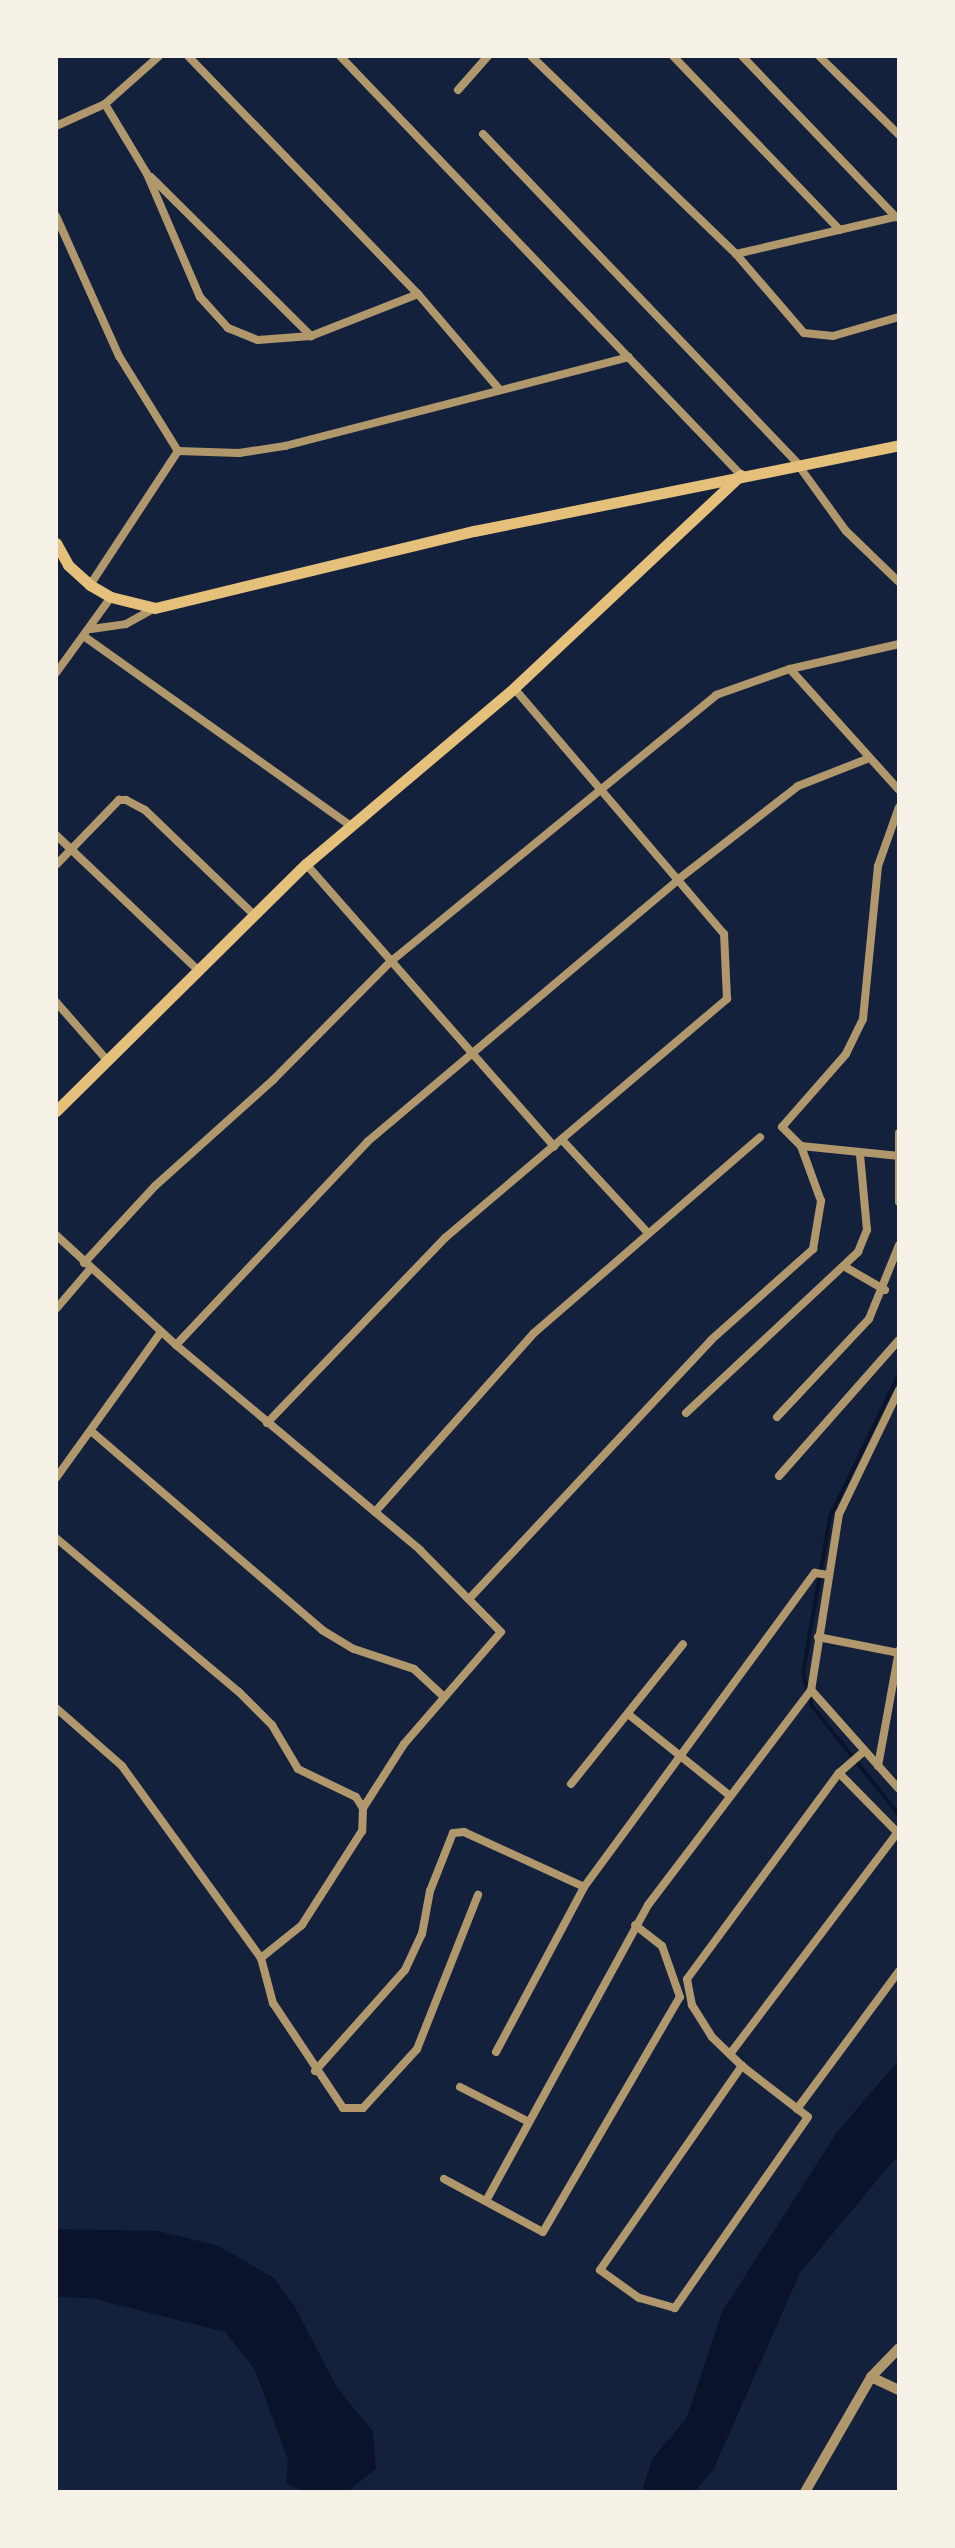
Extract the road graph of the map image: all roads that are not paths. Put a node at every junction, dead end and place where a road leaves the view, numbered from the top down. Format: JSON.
{"nodes":[{"id":1,"x":159,"y":56,"type":"edge"},
{"id":2,"x":188,"y":56,"type":"edge"},
{"id":3,"x":340,"y":56,"type":"edge"},
{"id":4,"x":488,"y":56,"type":"edge"},
{"id":5,"x":531,"y":56,"type":"edge"},
{"id":6,"x":673,"y":56,"type":"edge"},
{"id":7,"x":742,"y":56,"type":"edge"},
{"id":8,"x":819,"y":56,"type":"edge"},
{"id":9,"x":458,"y":90,"type":"dead end"},
{"id":10,"x":105,"y":104,"type":"junction"},
{"id":11,"x":56,"y":126,"type":"edge"},
{"id":12,"x":483,"y":134,"type":"dead end"},
{"id":13,"x":899,"y":135,"type":"edge"},
{"id":14,"x":147,"y":174,"type":"junction"},
{"id":15,"x":56,"y":216,"type":"edge"},
{"id":16,"x":898,"y":216,"type":"edge"},
{"id":17,"x":840,"y":230,"type":"junction"},
{"id":18,"x":736,"y":254,"type":"junction"},
{"id":19,"x":418,"y":294,"type":"junction"},
{"id":20,"x":899,"y":317,"type":"edge"},
{"id":21,"x":311,"y":336,"type":"junction"},
{"id":22,"x":629,"y":357,"type":"junction"},
{"id":23,"x":499,"y":389,"type":"junction"},
{"id":24,"x":899,"y":445,"type":"edge"},
{"id":25,"x":178,"y":451,"type":"junction"},
{"id":26,"x":796,"y":462,"type":"junction"},
{"id":27,"x":741,"y":475,"type":"junction"},
{"id":28,"x":56,"y":543,"type":"edge"},
{"id":29,"x":899,"y":582,"type":"edge"},
{"id":30,"x":90,"y":585,"type":"junction"},
{"id":31,"x":111,"y":597,"type":"junction"},
{"id":32,"x":155,"y":608,"type":"junction"},
{"id":33,"x":91,"y":629,"type":"junction"},
{"id":34,"x":85,"y":637,"type":"junction"},
{"id":35,"x":899,"y":644,"type":"edge"},
{"id":36,"x":790,"y":669,"type":"junction"},
{"id":37,"x":56,"y":673,"type":"edge"},
{"id":38,"x":514,"y":688,"type":"junction"},
{"id":39,"x":867,"y":759,"type":"junction"},
{"id":40,"x":899,"y":790,"type":"edge"},
{"id":41,"x":601,"y":791,"type":"junction"},
{"id":42,"x":899,"y":807,"type":"edge"},
{"id":43,"x":352,"y":827,"type":"junction"},
{"id":44,"x":56,"y":835,"type":"edge"},
{"id":45,"x":71,"y":850,"type":"junction"},
{"id":46,"x":306,"y":864,"type":"junction"},
{"id":47,"x":56,"y":865,"type":"edge"},
{"id":48,"x":680,"y":878,"type":"junction"},
{"id":49,"x":254,"y":915,"type":"junction"},
{"id":50,"x":389,"y":963,"type":"junction"},
{"id":51,"x":198,"y":970,"type":"junction"},
{"id":52,"x":56,"y":1002,"type":"edge"},
{"id":53,"x":472,"y":1056,"type":"junction"},
{"id":54,"x":106,"y":1059,"type":"junction"},
{"id":55,"x":56,"y":1111,"type":"edge"},
{"id":56,"x":899,"y":1133,"type":"edge"},
{"id":57,"x":760,"y":1137,"type":"dead end"},
{"id":58,"x":564,"y":1142,"type":"junction"},
{"id":59,"x":554,"y":1146,"type":"junction"},
{"id":60,"x":801,"y":1146,"type":"junction"},
{"id":61,"x":860,"y":1154,"type":"junction"},
{"id":62,"x":898,"y":1156,"type":"edge"},
{"id":63,"x":899,"y":1202,"type":"edge"},
{"id":64,"x":647,"y":1232,"type":"junction"},
{"id":65,"x":56,"y":1235,"type":"edge"},
{"id":66,"x":899,"y":1245,"type":"edge"},
{"id":67,"x":88,"y":1265,"type":"junction"},
{"id":68,"x":847,"y":1268,"type":"junction"},
{"id":69,"x":885,"y":1290,"type":"junction"},
{"id":70,"x":56,"y":1309,"type":"edge"},
{"id":71,"x":161,"y":1332,"type":"junction"},
{"id":72,"x":899,"y":1340,"type":"edge"},
{"id":73,"x":176,"y":1345,"type":"junction"},
{"id":74,"x":899,"y":1390,"type":"edge"},
{"id":75,"x":686,"y":1413,"type":"dead end"},
{"id":76,"x":777,"y":1417,"type":"dead end"},
{"id":77,"x":267,"y":1423,"type":"junction"},
{"id":78,"x":91,"y":1431,"type":"junction"},
{"id":79,"x":779,"y":1476,"type":"dead end"},
{"id":80,"x":56,"y":1478,"type":"edge"},
{"id":81,"x":375,"y":1512,"type":"junction"},
{"id":82,"x":56,"y":1538,"type":"edge"},
{"id":83,"x":822,"y":1573,"type":"junction"},
{"id":84,"x":469,"y":1599,"type":"junction"},
{"id":85,"x":818,"y":1637,"type":"junction"},
{"id":86,"x":683,"y":1644,"type":"dead end"},
{"id":87,"x":899,"y":1652,"type":"edge"},
{"id":88,"x":810,"y":1691,"type":"junction"},
{"id":89,"x":447,"y":1695,"type":"junction"},
{"id":90,"x":56,"y":1708,"type":"edge"},
{"id":91,"x":628,"y":1714,"type":"junction"},
{"id":92,"x":678,"y":1754,"type":"junction"},
{"id":93,"x":861,"y":1754,"type":"junction"},
{"id":94,"x":878,"y":1766,"type":"junction"},
{"id":95,"x":839,"y":1773,"type":"junction"},
{"id":96,"x":571,"y":1784,"type":"dead end"},
{"id":97,"x":899,"y":1789,"type":"edge"},
{"id":98,"x":728,"y":1794,"type":"junction"},
{"id":99,"x":363,"y":1808,"type":"junction"},
{"id":100,"x":898,"y":1833,"type":"edge"},
{"id":101,"x":584,"y":1887,"type":"junction"},
{"id":102,"x":478,"y":1895,"type":"dead end"},
{"id":103,"x":635,"y":1925,"type":"junction"},
{"id":104,"x":261,"y":1958,"type":"junction"},
{"id":105,"x":899,"y":1971,"type":"edge"},
{"id":106,"x":496,"y":2052,"type":"dead end"},
{"id":107,"x":730,"y":2054,"type":"junction"},
{"id":108,"x":742,"y":2066,"type":"junction"},
{"id":109,"x":315,"y":2071,"type":"junction"},
{"id":110,"x":460,"y":2087,"type":"dead end"},
{"id":111,"x":797,"y":2109,"type":"junction"},
{"id":112,"x":529,"y":2122,"type":"junction"},
{"id":113,"x":444,"y":2179,"type":"dead end"},
{"id":114,"x":486,"y":2201,"type":"junction"},
{"id":115,"x":899,"y":2348,"type":"edge"},
{"id":116,"x":871,"y":2377,"type":"junction"},
{"id":117,"x":899,"y":2390,"type":"edge"},
{"id":118,"x":805,"y":2492,"type":"edge"}],
"edges":[{"from":1,"to":10,"type":"street"},
{"from":2,"to":19,"type":"street"},
{"from":3,"to":22,"type":"street"},
{"from":4,"to":9,"type":"street"},
{"from":5,"to":18,"type":"street"},
{"from":6,"to":17,"type":"street"},
{"from":7,"to":16,"type":"street"},
{"from":8,"to":13,"type":"street"},
{"from":10,"to":11,"type":"street"},
{"from":10,"to":14,"type":"street"},
{"from":12,"to":26,"type":"street"},
{"from":14,"to":21,"type":"street"},
{"from":14,"to":21,"type":"street"},
{"from":15,"to":25,"type":"street"},
{"from":16,"to":17,"type":"street"},
{"from":17,"to":18,"type":"street"},
{"from":18,"to":20,"type":"street"},
{"from":19,"to":21,"type":"street"},
{"from":19,"to":23,"type":"street"},
{"from":22,"to":23,"type":"street"},
{"from":22,"to":27,"type":"street"},
{"from":23,"to":25,"type":"street"},
{"from":24,"to":26,"type":"main road"},
{"from":25,"to":30,"type":"street"},
{"from":26,"to":27,"type":"main road"},
{"from":26,"to":29,"type":"street"},
{"from":27,"to":32,"type":"main road"},
{"from":27,"to":38,"type":"main road"},
{"from":28,"to":30,"type":"main road"},
{"from":30,"to":31,"type":"main road"},
{"from":31,"to":32,"type":"main road"},
{"from":31,"to":33,"type":"street"},
{"from":32,"to":33,"type":"street"},
{"from":33,"to":34,"type":"street"},
{"from":34,"to":37,"type":"street"},
{"from":34,"to":43,"type":"street"},
{"from":35,"to":36,"type":"street"},
{"from":36,"to":39,"type":"street"},
{"from":36,"to":41,"type":"street"},
{"from":38,"to":41,"type":"street"},
{"from":38,"to":43,"type":"main road"},
{"from":39,"to":40,"type":"street"},
{"from":39,"to":48,"type":"street"},
{"from":41,"to":48,"type":"street"},
{"from":41,"to":50,"type":"street"},
{"from":42,"to":60,"type":"street"},
{"from":43,"to":46,"type":"main road"},
{"from":44,"to":45,"type":"street"},
{"from":45,"to":47,"type":"street"},
{"from":45,"to":49,"type":"street"},
{"from":45,"to":51,"type":"street"},
{"from":46,"to":49,"type":"main road"},
{"from":46,"to":50,"type":"street"},
{"from":48,"to":53,"type":"street"},
{"from":48,"to":58,"type":"street"},
{"from":49,"to":51,"type":"main road"},
{"from":50,"to":53,"type":"street"},
{"from":50,"to":67,"type":"street"},
{"from":51,"to":54,"type":"main road"},
{"from":52,"to":54,"type":"street"},
{"from":53,"to":59,"type":"street"},
{"from":53,"to":73,"type":"street"},
{"from":54,"to":55,"type":"main road"},
{"from":56,"to":62,"type":"street"},
{"from":57,"to":64,"type":"street"},
{"from":58,"to":59,"type":"street"},
{"from":58,"to":64,"type":"street"},
{"from":59,"to":77,"type":"street"},
{"from":60,"to":61,"type":"street"},
{"from":60,"to":84,"type":"street"},
{"from":61,"to":62,"type":"street"},
{"from":61,"to":68,"type":"street"},
{"from":62,"to":63,"type":"street"},
{"from":64,"to":81,"type":"street"},
{"from":65,"to":67,"type":"street"},
{"from":66,"to":69,"type":"street"},
{"from":67,"to":70,"type":"street"},
{"from":67,"to":71,"type":"street"},
{"from":68,"to":69,"type":"street"},
{"from":68,"to":75,"type":"street"},
{"from":69,"to":76,"type":"street"},
{"from":71,"to":73,"type":"street"},
{"from":71,"to":78,"type":"street"},
{"from":72,"to":79,"type":"street"},
{"from":73,"to":77,"type":"street"},
{"from":74,"to":83,"type":"street"},
{"from":77,"to":81,"type":"street"},
{"from":78,"to":80,"type":"street"},
{"from":78,"to":89,"type":"street"},
{"from":81,"to":84,"type":"street"},
{"from":82,"to":99,"type":"street"},
{"from":83,"to":85,"type":"street"},
{"from":83,"to":92,"type":"street"},
{"from":84,"to":89,"type":"street"},
{"from":85,"to":87,"type":"street"},
{"from":85,"to":88,"type":"street"},
{"from":86,"to":91,"type":"street"},
{"from":87,"to":94,"type":"street"},
{"from":88,"to":93,"type":"street"},
{"from":88,"to":98,"type":"street"},
{"from":89,"to":99,"type":"street"},
{"from":90,"to":104,"type":"street"},
{"from":91,"to":92,"type":"street"},
{"from":91,"to":96,"type":"street"},
{"from":92,"to":98,"type":"street"},
{"from":92,"to":101,"type":"street"},
{"from":93,"to":94,"type":"street"},
{"from":93,"to":95,"type":"street"},
{"from":94,"to":97,"type":"street"},
{"from":95,"to":100,"type":"street"},
{"from":95,"to":107,"type":"street"},
{"from":98,"to":103,"type":"street"},
{"from":99,"to":104,"type":"street"},
{"from":100,"to":107,"type":"street"},
{"from":101,"to":106,"type":"street"},
{"from":101,"to":109,"type":"street"},
{"from":102,"to":109,"type":"street"},
{"from":103,"to":112,"type":"street"},
{"from":103,"to":114,"type":"street"},
{"from":104,"to":109,"type":"street"},
{"from":105,"to":111,"type":"street"},
{"from":107,"to":108,"type":"street"},
{"from":108,"to":111,"type":"street"},
{"from":108,"to":111,"type":"street"},
{"from":110,"to":112,"type":"street"},
{"from":112,"to":114,"type":"street"},
{"from":113,"to":114,"type":"street"},
{"from":115,"to":116,"type":"street"},
{"from":116,"to":117,"type":"street"},
{"from":116,"to":118,"type":"street"}]}
